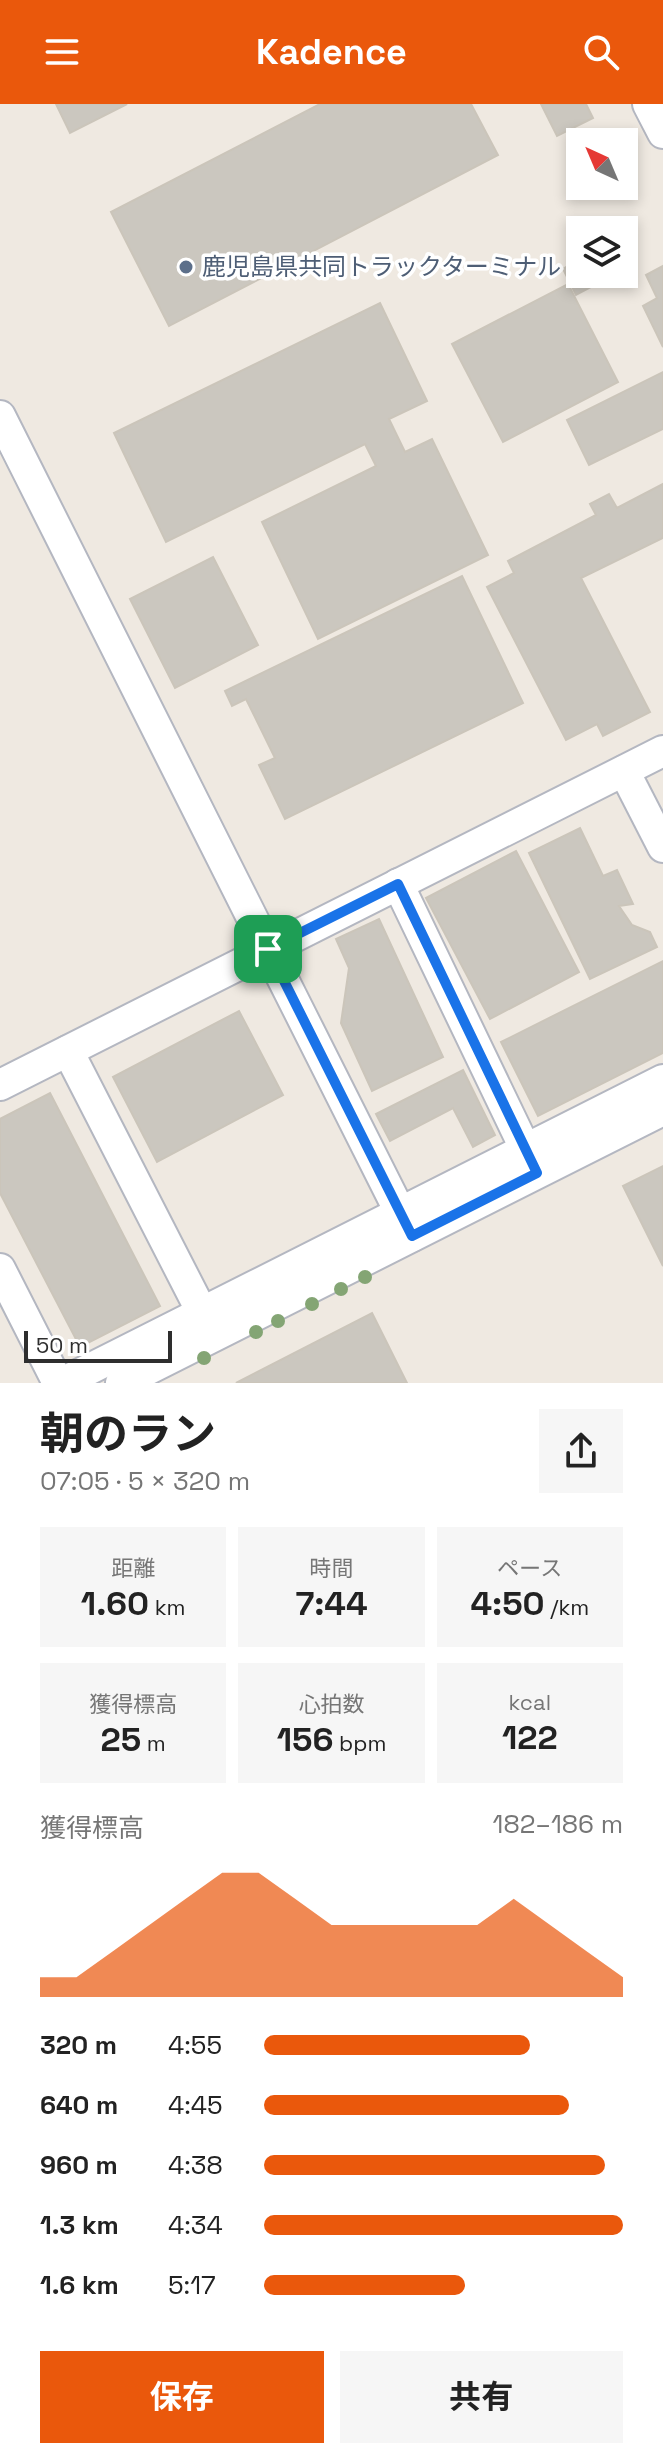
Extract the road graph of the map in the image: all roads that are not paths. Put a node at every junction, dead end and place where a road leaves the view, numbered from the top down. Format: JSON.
{"nodes":[{"id":1,"x":648,"y":104,"type":"edge"},
{"id":2,"x":663,"y":133,"type":"edge"},
{"id":3,"x":0,"y":416,"type":"edge"},
{"id":4,"x":663,"y":751,"type":"edge"},
{"id":5,"x":624,"y":771,"type":"junction"},
{"id":6,"x":663,"y":847,"type":"edge"},
{"id":7,"x":398,"y":884,"type":"junction"},
{"id":8,"x":268,"y":949,"type":"junction"},
{"id":9,"x":68,"y":1051,"type":"junction"},
{"id":10,"x":663,"y":1080,"type":"edge"},
{"id":11,"x":0,"y":1085,"type":"edge"},
{"id":12,"x":663,"y":1110,"type":"edge"},
{"id":13,"x":531,"y":1161,"type":"junction"},
{"id":14,"x":406,"y":1224,"type":"junction"},
{"id":15,"x":0,"y":1269,"type":"edge"},
{"id":16,"x":208,"y":1324,"type":"junction"},
{"id":17,"x":60,"y":1383,"type":"edge"},
{"id":18,"x":121,"y":1383,"type":"edge"}],
"edges":[{"from":1,"to":2,"type":"street"},
{"from":3,"to":8,"type":"street"},
{"from":4,"to":5,"type":"street"},
{"from":5,"to":6,"type":"street"},
{"from":5,"to":7,"type":"street"},
{"from":7,"to":8,"type":"street"},
{"from":7,"to":13,"type":"street"},
{"from":8,"to":9,"type":"street"},
{"from":8,"to":14,"type":"street"},
{"from":9,"to":11,"type":"street"},
{"from":9,"to":16,"type":"street"},
{"from":10,"to":13,"type":"street"},
{"from":12,"to":13,"type":"street"},
{"from":13,"to":14,"type":"street"},
{"from":14,"to":16,"type":"street"},
{"from":15,"to":17,"type":"street"},
{"from":16,"to":17,"type":"street"},
{"from":16,"to":18,"type":"street"}]}
